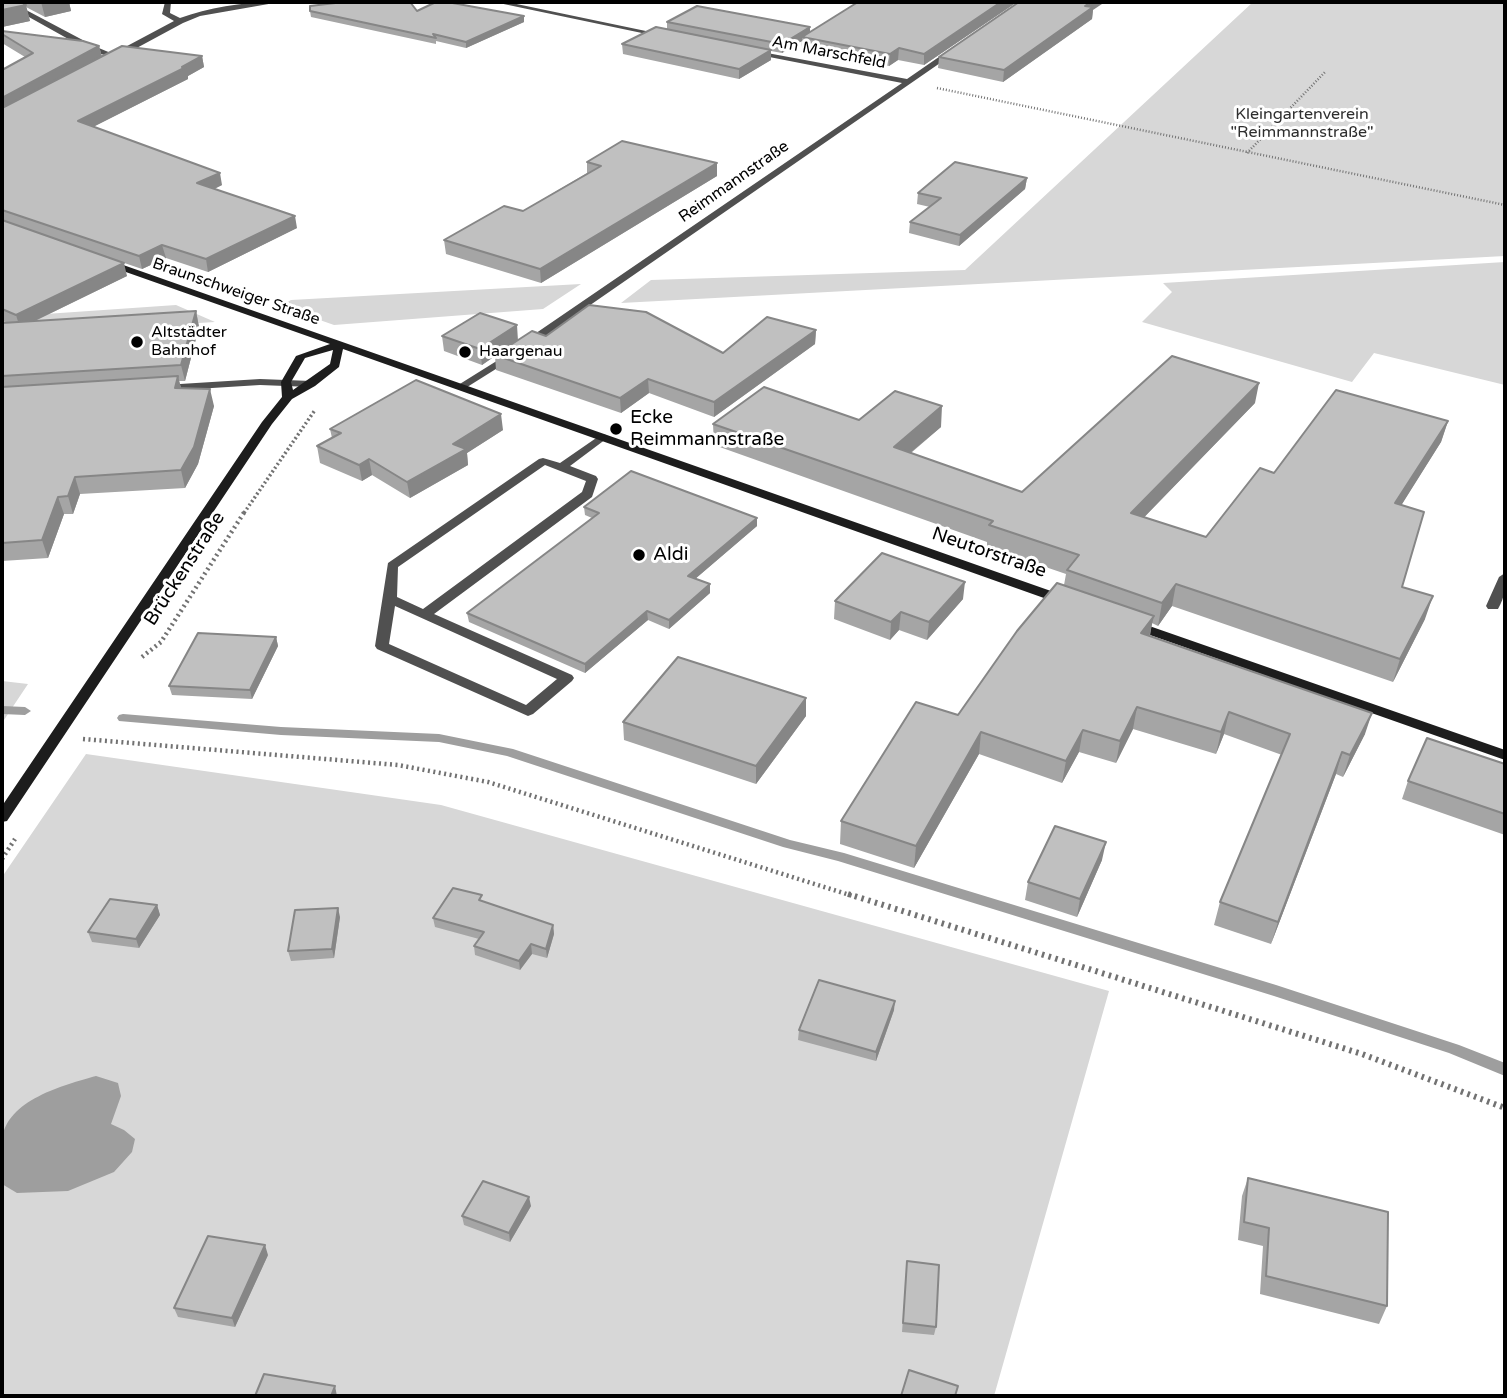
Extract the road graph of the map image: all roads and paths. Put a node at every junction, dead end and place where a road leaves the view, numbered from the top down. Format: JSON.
{"nodes":[{"id":1,"x":6,"y":2,"type":"edge"},
{"id":2,"x":168,"y":2,"type":"edge"},
{"id":3,"x":276,"y":2,"type":"edge"},
{"id":4,"x":498,"y":2,"type":"edge"},
{"id":5,"x":180,"y":21,"type":"junction"},
{"id":6,"x":666,"y":36,"type":"edge"},
{"id":7,"x":963,"y":44,"type":"edge"},
{"id":8,"x":745,"y":51,"type":"edge"},
{"id":9,"x":114,"y":56,"type":"junction"},
{"id":10,"x":102,"y":63,"type":"edge"},
{"id":11,"x":1326,"y":71,"type":"dead end"},
{"id":12,"x":908,"y":82,"type":"junction"},
{"id":13,"x":1247,"y":153,"type":"junction"},
{"id":14,"x":1505,"y":205,"type":"edge"},
{"id":15,"x":96,"y":259,"type":"edge"},
{"id":16,"x":339,"y":345,"type":"junction"},
{"id":17,"x":286,"y":382,"type":"junction"},
{"id":18,"x":311,"y":384,"type":"junction"},
{"id":19,"x":460,"y":387,"type":"junction"},
{"id":20,"x":154,"y":388,"type":"edge"},
{"id":21,"x":288,"y":397,"type":"junction"},
{"id":22,"x":318,"y":405,"type":"dead end"},
{"id":23,"x":602,"y":437,"type":"junction"},
{"id":24,"x":562,"y":467,"type":"junction"},
{"id":25,"x":1505,"y":577,"type":"edge"},
{"id":26,"x":390,"y":599,"type":"junction"},
{"id":27,"x":1493,"y":606,"type":"dead end"},
{"id":28,"x":1082,"y":607,"type":"edge"},
{"id":29,"x":425,"y":614,"type":"junction"},
{"id":30,"x":1120,"y":620,"type":"edge"},
{"id":31,"x":142,"y":658,"type":"dead end"},
{"id":32,"x":91,"y":728,"type":"dead end"},
{"id":33,"x":58,"y":736,"type":"junction"},
{"id":34,"x":84,"y":739,"type":"junction"},
{"id":35,"x":78,"y":748,"type":"dead end"},
{"id":36,"x":1505,"y":755,"type":"edge"},
{"id":37,"x":2,"y":817,"type":"edge"},
{"id":38,"x":16,"y":838,"type":"dead end"},
{"id":39,"x":2,"y":859,"type":"edge"},
{"id":40,"x":1505,"y":1108,"type":"edge"}],
"edges":[{"from":1,"to":9,"type":"street"},
{"from":2,"to":5,"type":"street"},
{"from":3,"to":5,"type":"street"},
{"from":4,"to":6,"type":"street"},
{"from":5,"to":9,"type":"street"},
{"from":7,"to":12,"type":"street","name":"Reimmannstraße"},
{"from":8,"to":12,"type":"street","name":"Am Marschfeld"},
{"from":9,"to":10,"type":"street"},
{"from":11,"to":13,"type":"path"},
{"from":12,"to":13,"type":"path"},
{"from":12,"to":19,"type":"street","name":"Reimmannstraße"},
{"from":13,"to":14,"type":"path"},
{"from":15,"to":16,"type":"main road","name":"Braunschweiger Straße"},
{"from":16,"to":17,"type":"main road"},
{"from":16,"to":18,"type":"main road","name":"Brückenstraße"},
{"from":16,"to":19,"type":"main road","name":"Braunschweiger Straße"},
{"from":17,"to":18,"type":"street"},
{"from":17,"to":20,"type":"street"},
{"from":17,"to":21,"type":"main road"},
{"from":18,"to":21,"type":"main road","name":"Brückenstraße"},
{"from":19,"to":23,"type":"main road","name":"Neutorstraße"},
{"from":21,"to":33,"type":"main road","name":"Brückenstraße"},
{"from":22,"to":31,"type":"path","name":"Brückenstraße"},
{"from":23,"to":24,"type":"street"},
{"from":23,"to":28,"type":"main road","name":"Neutorstraße"},
{"from":24,"to":26,"type":"street"},
{"from":24,"to":29,"type":"street"},
{"from":25,"to":27,"type":"street"},
{"from":26,"to":29,"type":"street"},
{"from":26,"to":29,"type":"street"},
{"from":30,"to":36,"type":"main road"},
{"from":32,"to":34,"type":"path"},
{"from":33,"to":34,"type":"path"},
{"from":33,"to":37,"type":"main road","name":"Brückenstraße"},
{"from":34,"to":35,"type":"path"},
{"from":34,"to":40,"type":"path"},
{"from":38,"to":39,"type":"path"}]}
